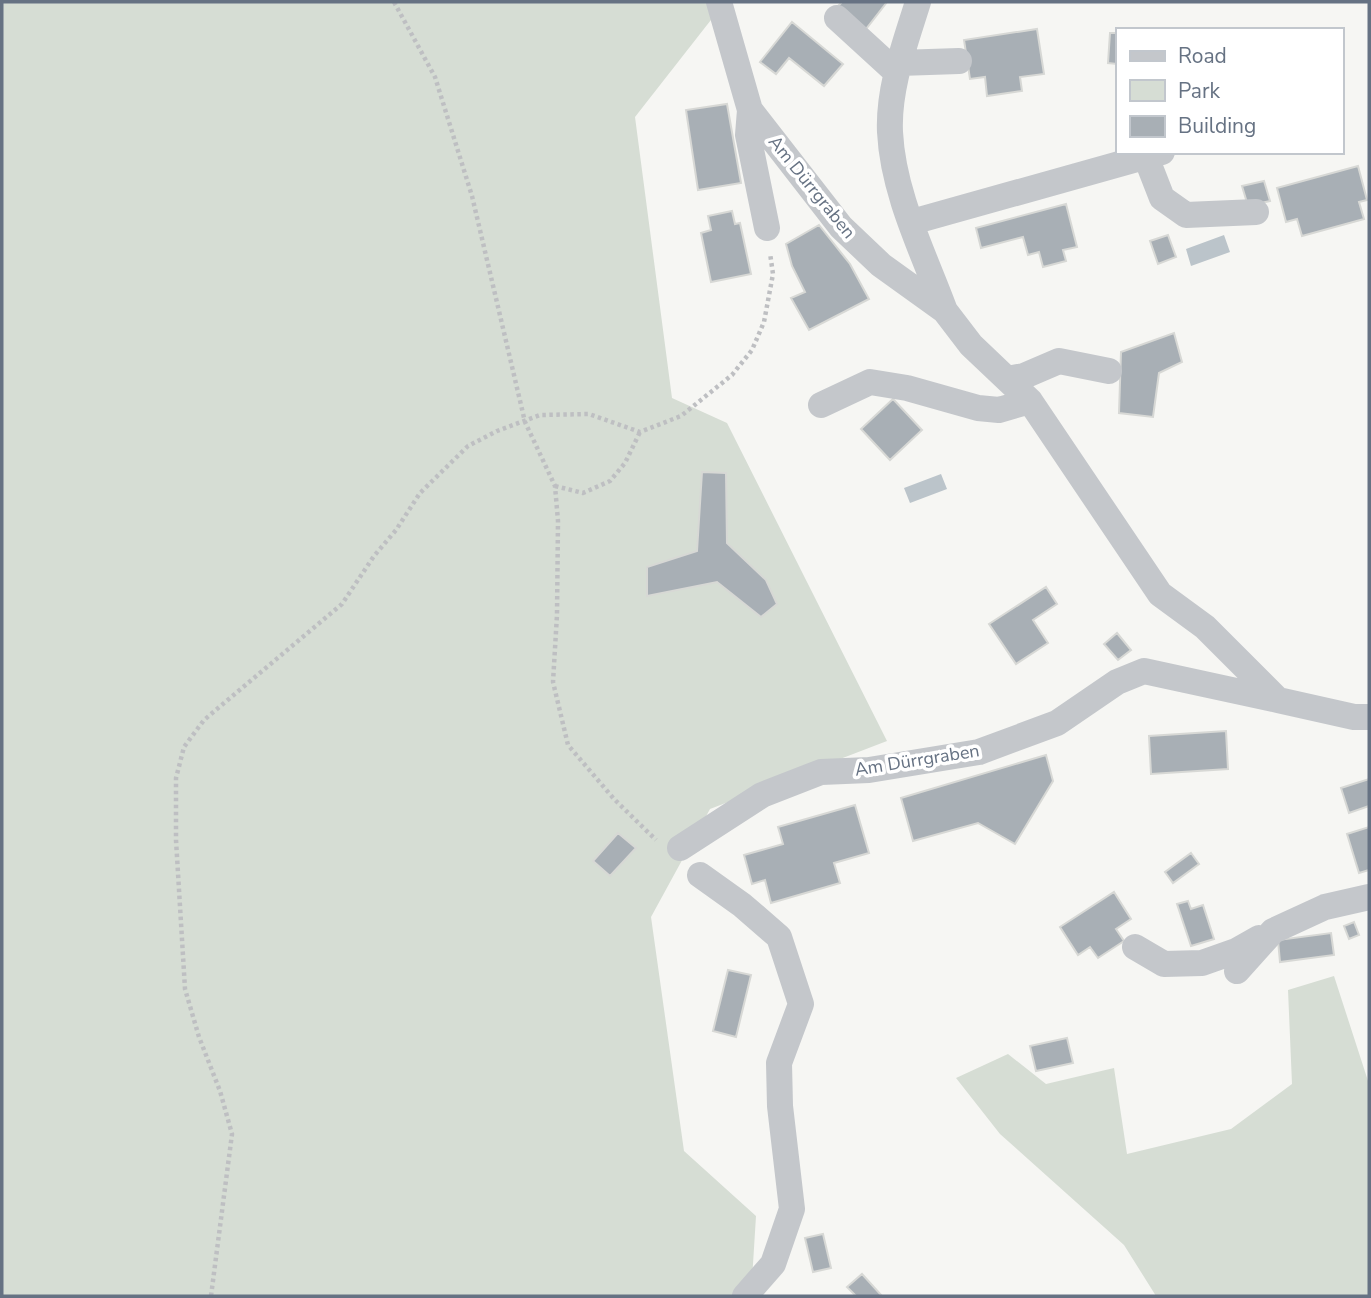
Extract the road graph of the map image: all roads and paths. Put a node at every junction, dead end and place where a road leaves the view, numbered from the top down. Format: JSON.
{"nodes":[{"id":1,"x":394,"y":2,"type":"edge"},
{"id":2,"x":719,"y":2,"type":"edge"},
{"id":3,"x":918,"y":2,"type":"edge"},
{"id":4,"x":837,"y":18,"type":"dead end"},
{"id":5,"x":959,"y":61,"type":"dead end"},
{"id":6,"x":897,"y":68,"type":"junction"},
{"id":7,"x":751,"y":110,"type":"junction"},
{"id":8,"x":1154,"y":154,"type":"edge"},
{"id":9,"x":1256,"y":212,"type":"dead end"},
{"id":10,"x":912,"y":222,"type":"junction"},
{"id":11,"x":767,"y":228,"type":"joint"},
{"id":12,"x":945,"y":311,"type":"junction"},
{"id":13,"x":1109,"y":371,"type":"dead end"},
{"id":14,"x":1007,"y":379,"type":"junction"},
{"id":15,"x":1030,"y":401,"type":"junction"},
{"id":16,"x":821,"y":404,"type":"dead end"},
{"id":17,"x":525,"y":422,"type":"junction"},
{"id":18,"x":640,"y":432,"type":"junction"},
{"id":19,"x":555,"y":486,"type":"junction"},
{"id":20,"x":1278,"y":700,"type":"junction"},
{"id":21,"x":1369,"y":717,"type":"edge"},
{"id":22,"x":672,"y":848,"type":"joint"},
{"id":23,"x":699,"y":875,"type":"dead end"},
{"id":24,"x":1369,"y":897,"type":"edge"},
{"id":25,"x":1273,"y":931,"type":"junction"},
{"id":26,"x":1135,"y":947,"type":"dead end"},
{"id":27,"x":1237,"y":971,"type":"dead end"},
{"id":28,"x":211,"y":1296,"type":"edge"},
{"id":29,"x":746,"y":1296,"type":"edge"}],
"edges":[{"from":1,"to":17,"type":"path"},
{"from":2,"to":7,"type":"street","name":"Am Dürrgraben"},
{"from":3,"to":6,"type":"street","name":"Am Dürrgraben"},
{"from":4,"to":6,"type":"street"},
{"from":5,"to":6,"type":"street"},
{"from":6,"to":10,"type":"street","name":"Am Dürrgraben"},
{"from":7,"to":11,"type":"street","name":"Am Dürrgraben"},
{"from":7,"to":12,"type":"street","name":"Am Dürrgraben"},
{"from":8,"to":9,"type":"street"},
{"from":8,"to":10,"type":"street"},
{"from":10,"to":12,"type":"street","name":"Am Dürrgraben"},
{"from":11,"to":18,"type":"path"},
{"from":12,"to":14,"type":"street","name":"Am Dürrgraben"},
{"from":13,"to":14,"type":"street"},
{"from":14,"to":15,"type":"street","name":"Am Dürrgraben"},
{"from":15,"to":16,"type":"street"},
{"from":15,"to":20,"type":"street","name":"Am Dürrgraben"},
{"from":17,"to":18,"type":"path"},
{"from":17,"to":19,"type":"path"},
{"from":17,"to":28,"type":"path"},
{"from":18,"to":19,"type":"path"},
{"from":19,"to":22,"type":"path"},
{"from":20,"to":21,"type":"street","name":"Am Dürrgraben"},
{"from":20,"to":22,"type":"street","name":"Am Dürrgraben"},
{"from":23,"to":29,"type":"street"},
{"from":24,"to":25,"type":"street"},
{"from":25,"to":26,"type":"street"},
{"from":25,"to":27,"type":"street"}]}
